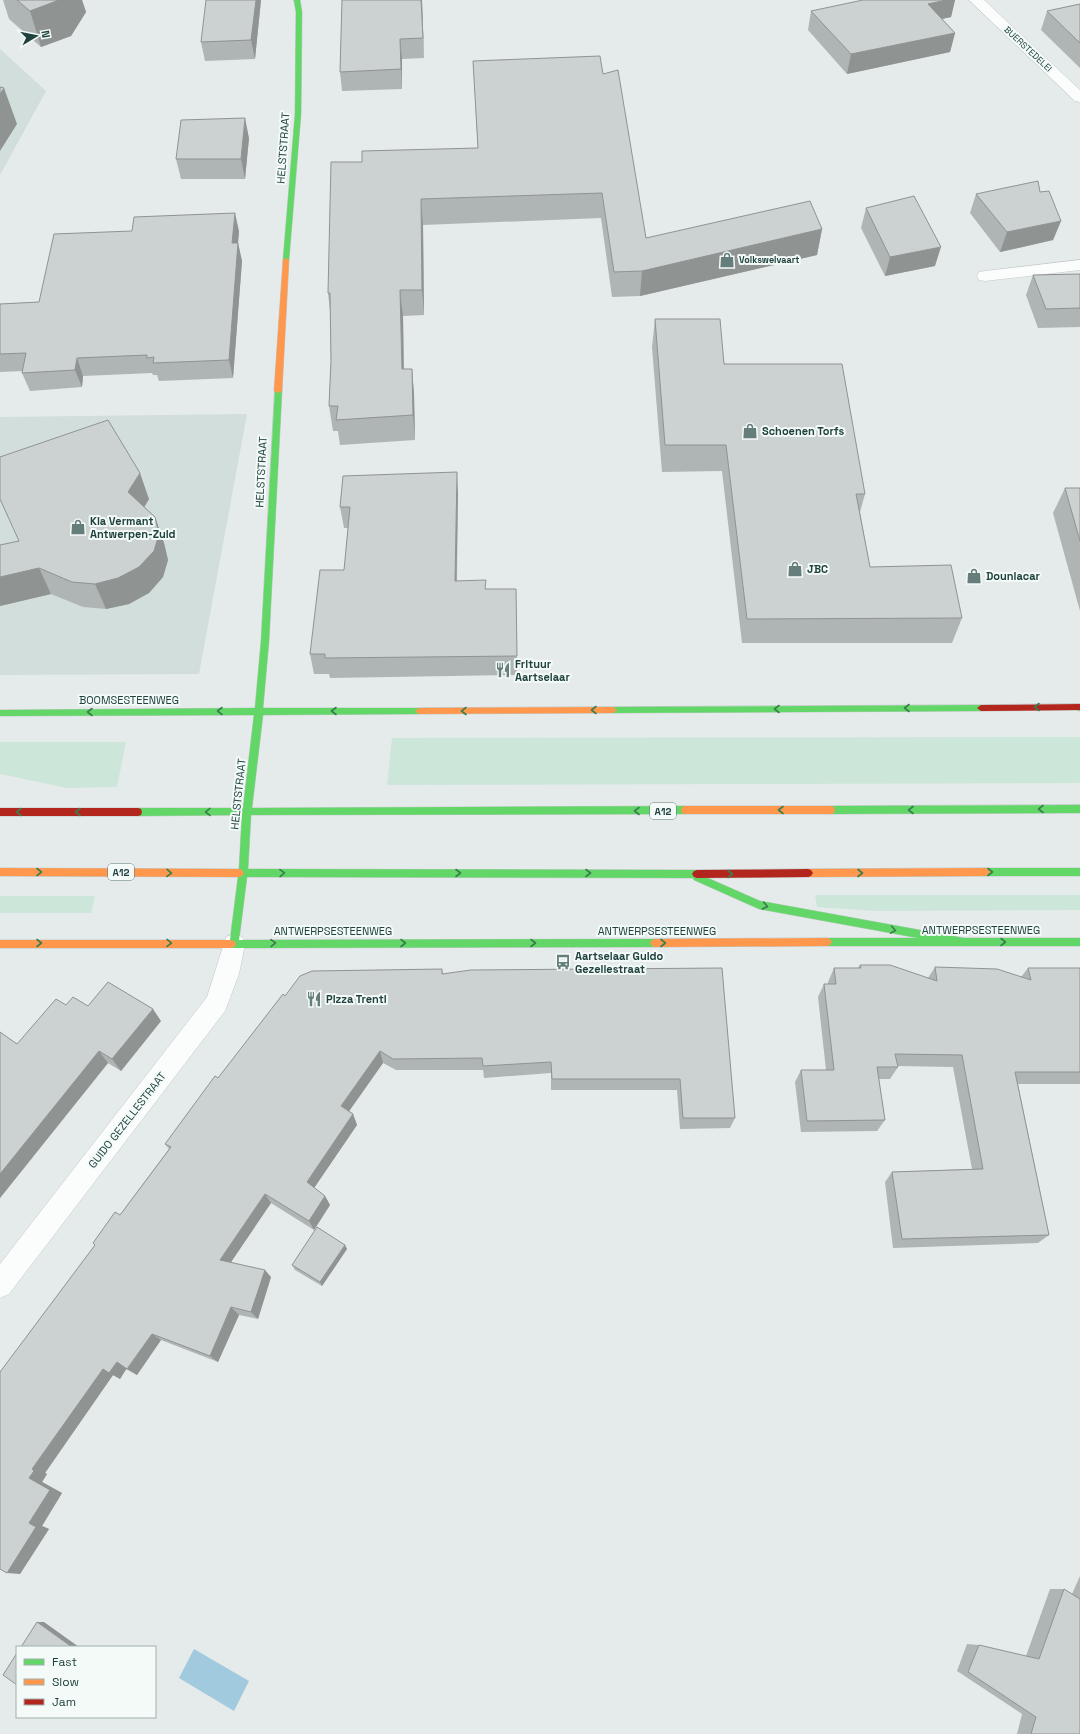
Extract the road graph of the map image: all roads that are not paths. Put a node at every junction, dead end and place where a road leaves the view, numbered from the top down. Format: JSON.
{"nodes":[{"id":1,"x":298,"y":0,"type":"edge"},
{"id":2,"x":976,"y":0,"type":"edge"},
{"id":3,"x":1080,"y":98,"type":"edge"},
{"id":4,"x":1080,"y":265,"type":"edge"},
{"id":5,"x":985,"y":276,"type":"dead end"},
{"id":6,"x":1079,"y":707,"type":"edge"},
{"id":7,"x":259,"y":711,"type":"junction"},
{"id":8,"x":0,"y":713,"type":"edge"},
{"id":9,"x":1080,"y":809,"type":"edge"},
{"id":10,"x":247,"y":811,"type":"junction"},
{"id":11,"x":0,"y":812,"type":"edge"},
{"id":12,"x":0,"y":872,"type":"edge"},
{"id":13,"x":1080,"y":872,"type":"edge"},
{"id":14,"x":242,"y":874,"type":"junction"},
{"id":15,"x":691,"y":874,"type":"junction"},
{"id":16,"x":964,"y":942,"type":"junction"},
{"id":17,"x":1080,"y":942,"type":"edge"},
{"id":18,"x":0,"y":944,"type":"edge"},
{"id":19,"x":234,"y":944,"type":"junction"},
{"id":20,"x":0,"y":1285,"type":"edge"}],
"edges":[{"from":1,"to":7,"type":"main road","name":"HELSTSTRAAT"},
{"from":2,"to":3,"type":"street","name":"BUERSTEDELEI"},
{"from":4,"to":5,"type":"street"},
{"from":6,"to":7,"type":"main road","one_way":true},
{"from":7,"to":8,"type":"main road","name":"BOOMSESTEENWEG","one_way":true},
{"from":7,"to":10,"type":"main road","name":"HELSTSTRAAT"},
{"from":9,"to":10,"type":"main road","number":"A12","one_way":true},
{"from":10,"to":11,"type":"main road","number":"A12","one_way":true},
{"from":10,"to":14,"type":"main road","name":"HELSTSTRAAT"},
{"from":12,"to":14,"type":"main road","number":"A12","one_way":true},
{"from":15,"to":13,"type":"main road","number":"A12","one_way":true},
{"from":14,"to":15,"type":"main road","number":"A12","one_way":true},
{"from":14,"to":19,"type":"main road","name":"HELSTSTRAAT"},
{"from":15,"to":16,"type":"main road","one_way":true},
{"from":16,"to":17,"type":"main road","name":"ANTWERPSESTEENWEG","one_way":true},
{"from":19,"to":16,"type":"main road","name":"ANTWERPSESTEENWEG","one_way":true},
{"from":18,"to":19,"type":"main road","one_way":true},
{"from":19,"to":20,"type":"street","name":"GUIDO GEZELLESTRAAT"}]}
